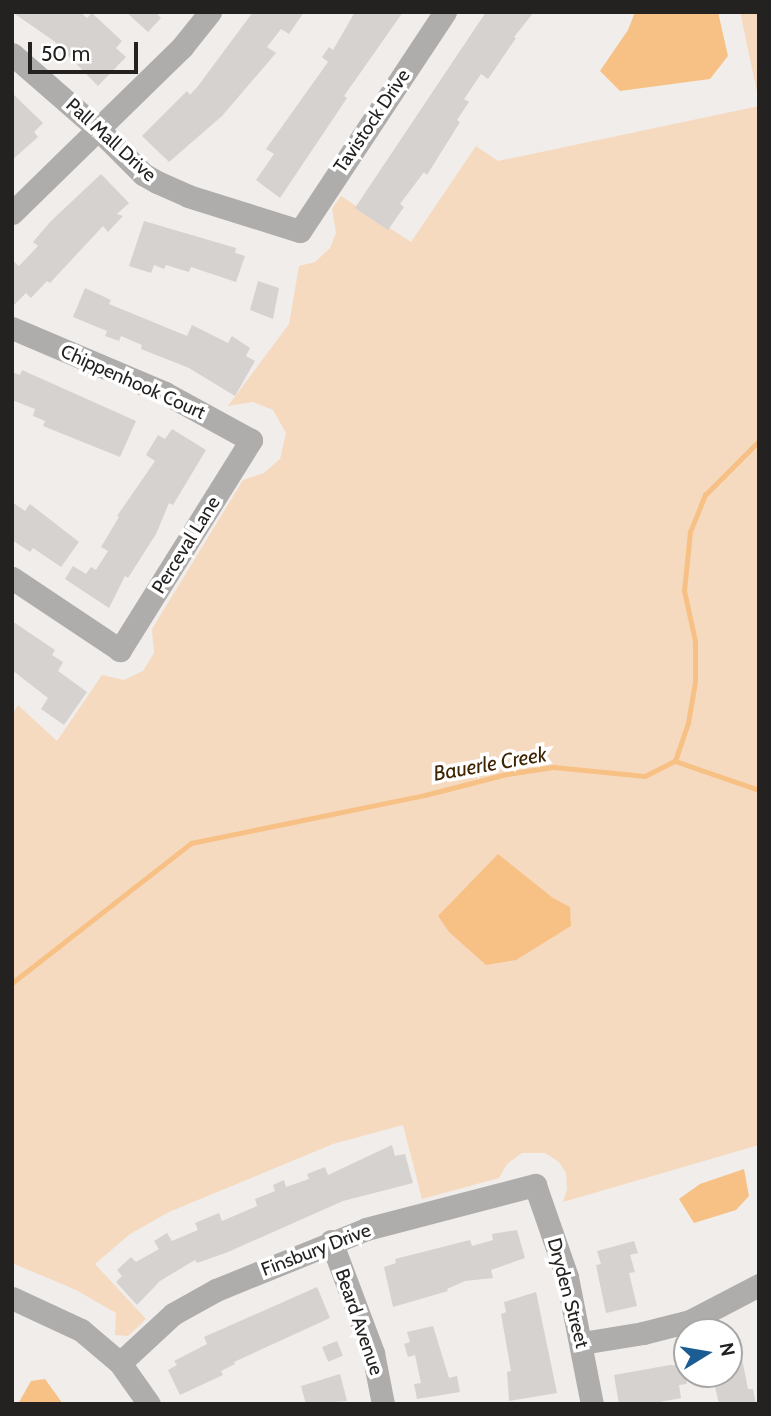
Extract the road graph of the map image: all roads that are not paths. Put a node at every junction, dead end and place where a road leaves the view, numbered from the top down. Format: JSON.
{"nodes":[{"id":1,"x":210,"y":12,"type":"edge"},
{"id":2,"x":445,"y":12,"type":"edge"},
{"id":3,"x":12,"y":54,"type":"edge"},
{"id":4,"x":98,"y":129,"type":"junction"},
{"id":5,"x":12,"y":212,"type":"edge"},
{"id":6,"x":300,"y":231,"type":"joint"},
{"id":7,"x":12,"y":328,"type":"edge"},
{"id":8,"x":251,"y":440,"type":"joint"},
{"id":9,"x":12,"y":578,"type":"edge"},
{"id":10,"x":535,"y":1185,"type":"joint"},
{"id":11,"x":331,"y":1241,"type":"junction"},
{"id":12,"x":756,"y":1293,"type":"edge"},
{"id":13,"x":12,"y":1298,"type":"edge"},
{"id":14,"x":582,"y":1343,"type":"junction"},
{"id":15,"x":120,"y":1363,"type":"junction"},
{"id":16,"x":149,"y":1404,"type":"edge"},
{"id":17,"x":383,"y":1404,"type":"edge"},
{"id":18,"x":592,"y":1404,"type":"edge"}],
"edges":[{"from":1,"to":4,"type":"street"},
{"from":2,"to":6,"type":"street","name":"Tavistock Drive"},
{"from":3,"to":4,"type":"street","name":"Pall Mall Drive"},
{"from":4,"to":5,"type":"street"},
{"from":4,"to":6,"type":"street","name":"Pall Mall Drive"},
{"from":7,"to":8,"type":"street","name":"Chippenhook Court"},
{"from":8,"to":9,"type":"street","name":"Perceval Lane"},
{"from":10,"to":11,"type":"street","name":"Finsbury Drive"},
{"from":10,"to":14,"type":"street","name":"Dryden Street"},
{"from":11,"to":15,"type":"street","name":"Finsbury Drive"},
{"from":11,"to":17,"type":"street","name":"Beard Avenue"},
{"from":12,"to":14,"type":"street"},
{"from":13,"to":15,"type":"street"},
{"from":14,"to":18,"type":"street","name":"Dryden Street"},
{"from":15,"to":16,"type":"street"}]}
